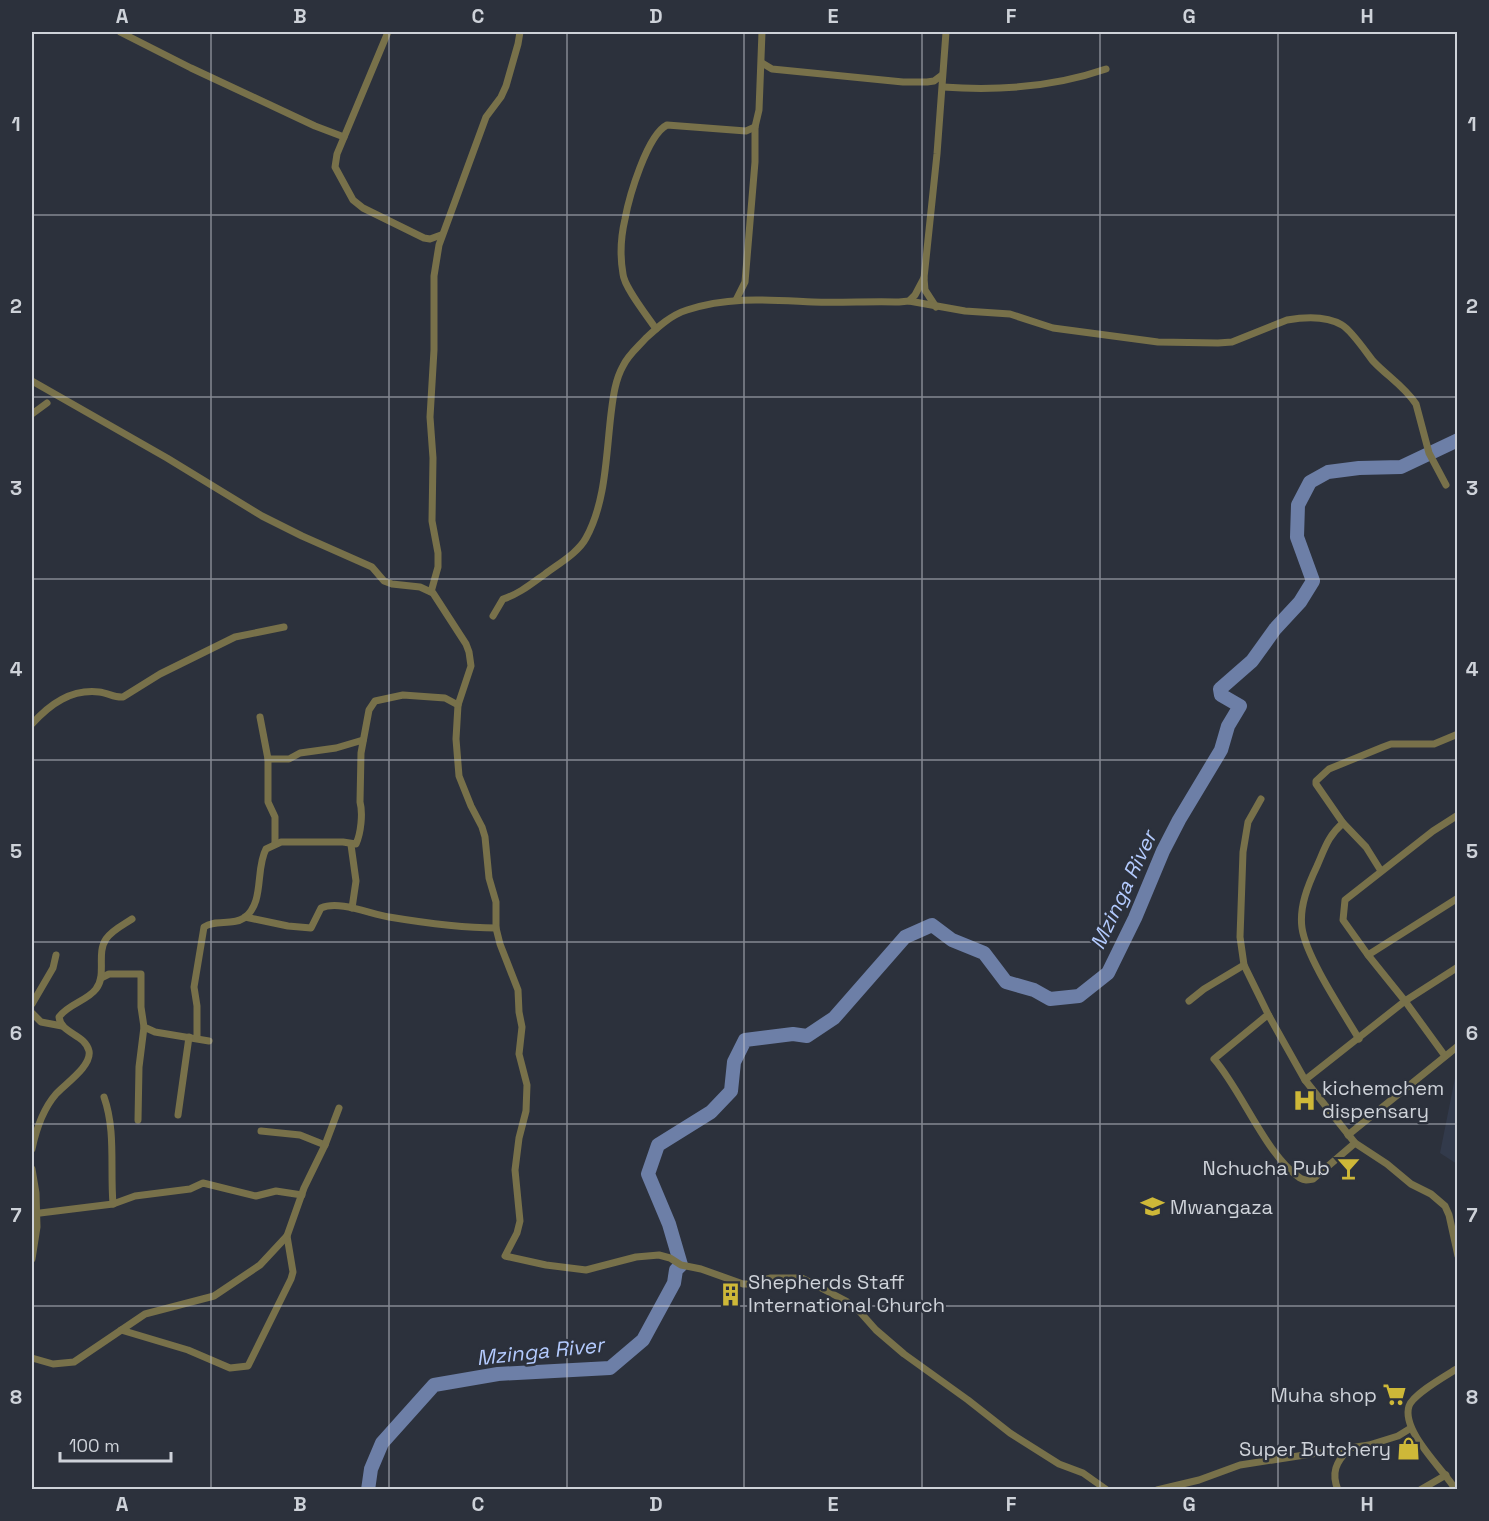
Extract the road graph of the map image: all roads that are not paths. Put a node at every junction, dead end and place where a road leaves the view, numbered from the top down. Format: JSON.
{"nodes":[{"id":1,"x":120,"y":32,"type":"edge"},
{"id":2,"x":388,"y":32,"type":"edge"},
{"id":3,"x":520,"y":32,"type":"edge"},
{"id":4,"x":762,"y":32,"type":"edge"},
{"id":5,"x":946,"y":32,"type":"edge"},
{"id":6,"x":762,"y":63,"type":"junction"},
{"id":7,"x":1106,"y":69,"type":"dead end"},
{"id":8,"x":942,"y":75,"type":"junction"},
{"id":9,"x":930,"y":82,"type":"junction"},
{"id":10,"x":942,"y":89,"type":"junction"},
{"id":11,"x":755,"y":127,"type":"junction"},
{"id":12,"x":344,"y":136,"type":"junction"},
{"id":13,"x":441,"y":235,"type":"junction"},
{"id":14,"x":924,"y":278,"type":"junction"},
{"id":15,"x":736,"y":300,"type":"junction"},
{"id":16,"x":909,"y":301,"type":"junction"},
{"id":17,"x":936,"y":308,"type":"junction"},
{"id":18,"x":656,"y":329,"type":"junction"},
{"id":19,"x":32,"y":381,"type":"edge"},
{"id":20,"x":47,"y":403,"type":"dead end"},
{"id":21,"x":32,"y":414,"type":"edge"},
{"id":22,"x":1446,"y":485,"type":"dead end"},
{"id":23,"x":431,"y":592,"type":"junction"},
{"id":24,"x":494,"y":616,"type":"dead end"},
{"id":25,"x":284,"y":627,"type":"dead end"},
{"id":26,"x":458,"y":705,"type":"junction"},
{"id":27,"x":260,"y":717,"type":"dead end"},
{"id":28,"x":32,"y":724,"type":"edge"},
{"id":29,"x":1458,"y":734,"type":"edge"},
{"id":30,"x":363,"y":740,"type":"junction"},
{"id":31,"x":268,"y":759,"type":"junction"},
{"id":32,"x":1261,"y":799,"type":"dead end"},
{"id":33,"x":1458,"y":815,"type":"edge"},
{"id":34,"x":1343,"y":824,"type":"junction"},
{"id":35,"x":275,"y":844,"type":"junction"},
{"id":36,"x":351,"y":845,"type":"junction"},
{"id":37,"x":1381,"y":871,"type":"junction"},
{"id":38,"x":1458,"y":898,"type":"edge"},
{"id":39,"x":352,"y":908,"type":"junction"},
{"id":40,"x":245,"y":917,"type":"junction"},
{"id":41,"x":132,"y":919,"type":"dead end"},
{"id":42,"x":496,"y":928,"type":"junction"},
{"id":43,"x":56,"y":955,"type":"dead end"},
{"id":44,"x":1368,"y":955,"type":"junction"},
{"id":45,"x":1244,"y":965,"type":"junction"},
{"id":46,"x":1458,"y":967,"type":"edge"},
{"id":47,"x":101,"y":978,"type":"junction"},
{"id":48,"x":1189,"y":1001,"type":"dead end"},
{"id":49,"x":1405,"y":1001,"type":"junction"},
{"id":50,"x":32,"y":1004,"type":"edge"},
{"id":51,"x":32,"y":1013,"type":"edge"},
{"id":52,"x":1269,"y":1016,"type":"junction"},
{"id":53,"x":62,"y":1026,"type":"junction"},
{"id":54,"x":144,"y":1027,"type":"junction"},
{"id":55,"x":193,"y":1038,"type":"junction"},
{"id":56,"x":1359,"y":1039,"type":"junction"},
{"id":57,"x":209,"y":1041,"type":"dead end"},
{"id":58,"x":1458,"y":1046,"type":"edge"},
{"id":59,"x":1445,"y":1056,"type":"junction"},
{"id":60,"x":1305,"y":1080,"type":"junction"},
{"id":61,"x":104,"y":1097,"type":"dead end"},
{"id":62,"x":339,"y":1108,"type":"dead end"},
{"id":63,"x":178,"y":1115,"type":"dead end"},
{"id":64,"x":138,"y":1120,"type":"dead end"},
{"id":65,"x":261,"y":1131,"type":"dead end"},
{"id":66,"x":1348,"y":1135,"type":"junction"},
{"id":67,"x":1355,"y":1143,"type":"junction"},
{"id":68,"x":325,"y":1145,"type":"junction"},
{"id":69,"x":32,"y":1149,"type":"edge"},
{"id":70,"x":32,"y":1169,"type":"edge"},
{"id":71,"x":302,"y":1196,"type":"junction"},
{"id":72,"x":113,"y":1204,"type":"junction"},
{"id":73,"x":34,"y":1213,"type":"edge"},
{"id":74,"x":287,"y":1236,"type":"junction"},
{"id":75,"x":1458,"y":1256,"type":"edge"},
{"id":76,"x":32,"y":1259,"type":"edge"},
{"id":77,"x":121,"y":1330,"type":"junction"},
{"id":78,"x":32,"y":1358,"type":"edge"},
{"id":79,"x":1458,"y":1368,"type":"edge"},
{"id":80,"x":1411,"y":1428,"type":"junction"},
{"id":81,"x":1349,"y":1449,"type":"junction"},
{"id":82,"x":1446,"y":1475,"type":"junction"},
{"id":83,"x":1107,"y":1490,"type":"edge"},
{"id":84,"x":1157,"y":1490,"type":"edge"},
{"id":85,"x":1338,"y":1490,"type":"edge"},
{"id":86,"x":1420,"y":1490,"type":"edge"},
{"id":87,"x":1456,"y":1490,"type":"edge"}],
"edges":[{"from":1,"to":12,"type":"street"},
{"from":2,"to":12,"type":"street"},
{"from":3,"to":13,"type":"street"},
{"from":4,"to":6,"type":"street"},
{"from":5,"to":8,"type":"street"},
{"from":6,"to":9,"type":"street"},
{"from":6,"to":11,"type":"street"},
{"from":7,"to":10,"type":"street"},
{"from":8,"to":9,"type":"street"},
{"from":8,"to":10,"type":"street"},
{"from":9,"to":10,"type":"street"},
{"from":10,"to":14,"type":"street"},
{"from":11,"to":15,"type":"street"},
{"from":11,"to":18,"type":"street"},
{"from":12,"to":13,"type":"street"},
{"from":13,"to":23,"type":"street"},
{"from":14,"to":16,"type":"street"},
{"from":14,"to":17,"type":"street"},
{"from":15,"to":16,"type":"street"},
{"from":15,"to":18,"type":"street"},
{"from":16,"to":17,"type":"street"},
{"from":17,"to":22,"type":"street"},
{"from":18,"to":24,"type":"street"},
{"from":19,"to":23,"type":"street"},
{"from":20,"to":21,"type":"street"},
{"from":23,"to":26,"type":"street"},
{"from":25,"to":28,"type":"street"},
{"from":26,"to":30,"type":"street"},
{"from":26,"to":42,"type":"street"},
{"from":27,"to":31,"type":"street"},
{"from":29,"to":34,"type":"street"},
{"from":30,"to":31,"type":"street"},
{"from":30,"to":36,"type":"street"},
{"from":31,"to":35,"type":"street"},
{"from":32,"to":45,"type":"street"},
{"from":33,"to":37,"type":"street"},
{"from":34,"to":37,"type":"street"},
{"from":34,"to":56,"type":"street"},
{"from":35,"to":36,"type":"street"},
{"from":35,"to":40,"type":"street"},
{"from":36,"to":39,"type":"street"},
{"from":37,"to":44,"type":"street"},
{"from":38,"to":44,"type":"street"},
{"from":39,"to":40,"type":"street"},
{"from":39,"to":42,"type":"street"},
{"from":40,"to":55,"type":"street"},
{"from":41,"to":47,"type":"street"},
{"from":42,"to":83,"type":"street"},
{"from":43,"to":50,"type":"street"},
{"from":44,"to":49,"type":"street"},
{"from":45,"to":48,"type":"street"},
{"from":45,"to":52,"type":"street"},
{"from":46,"to":49,"type":"street"},
{"from":47,"to":53,"type":"street"},
{"from":47,"to":54,"type":"street"},
{"from":49,"to":56,"type":"street"},
{"from":49,"to":59,"type":"street"},
{"from":51,"to":53,"type":"street"},
{"from":52,"to":60,"type":"street"},
{"from":52,"to":67,"type":"street"},
{"from":53,"to":69,"type":"street"},
{"from":54,"to":55,"type":"street"},
{"from":54,"to":64,"type":"street"},
{"from":55,"to":57,"type":"street"},
{"from":55,"to":63,"type":"street"},
{"from":56,"to":60,"type":"street"},
{"from":58,"to":59,"type":"street"},
{"from":59,"to":66,"type":"street"},
{"from":60,"to":66,"type":"street"},
{"from":61,"to":72,"type":"street"},
{"from":62,"to":68,"type":"street"},
{"from":65,"to":68,"type":"street"},
{"from":66,"to":67,"type":"street"},
{"from":67,"to":75,"type":"street"},
{"from":68,"to":71,"type":"street"},
{"from":70,"to":73,"type":"street"},
{"from":71,"to":72,"type":"street"},
{"from":71,"to":74,"type":"street"},
{"from":72,"to":73,"type":"street"},
{"from":73,"to":76,"type":"street"},
{"from":74,"to":77,"type":"street"},
{"from":74,"to":77,"type":"street"},
{"from":77,"to":78,"type":"street"},
{"from":79,"to":80,"type":"street"},
{"from":80,"to":81,"type":"street"},
{"from":80,"to":82,"type":"street"},
{"from":81,"to":84,"type":"street"},
{"from":81,"to":85,"type":"street"},
{"from":82,"to":86,"type":"street"},
{"from":82,"to":87,"type":"street"}]}
